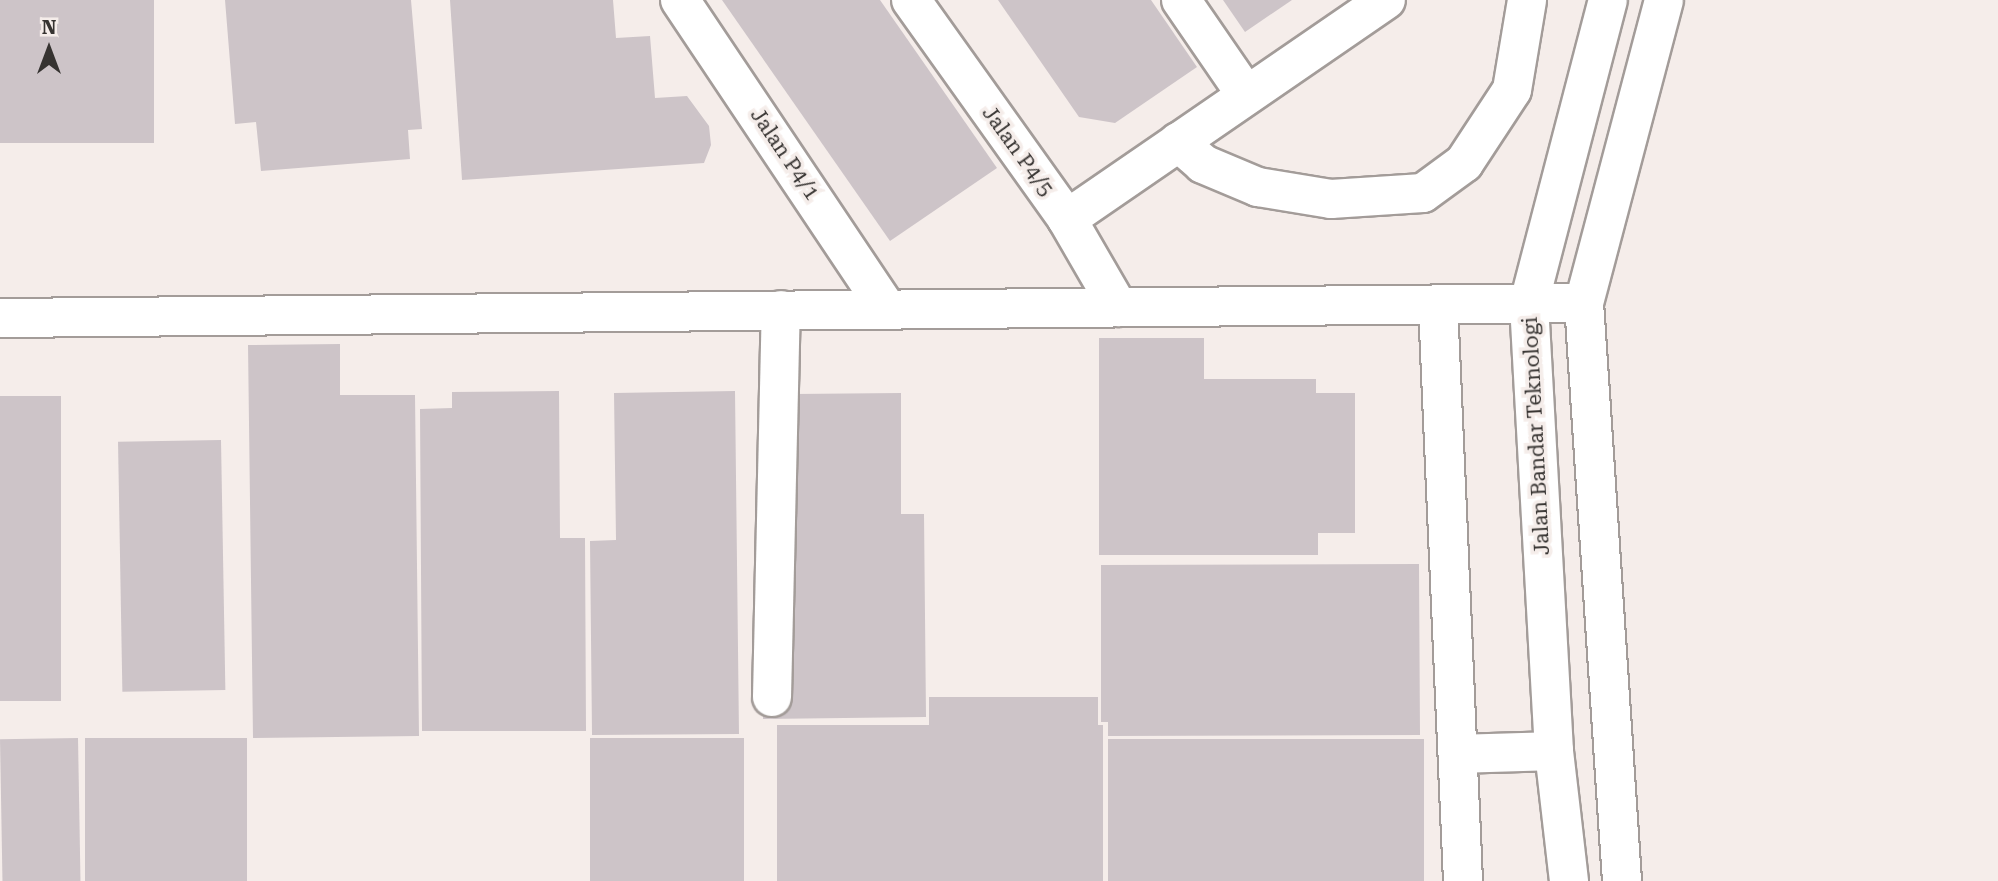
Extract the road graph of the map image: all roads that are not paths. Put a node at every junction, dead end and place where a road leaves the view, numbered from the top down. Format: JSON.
{"nodes":[{"id":1,"x":680,"y":0,"type":"edge"},
{"id":2,"x":911,"y":0,"type":"edge"},
{"id":3,"x":1181,"y":0,"type":"edge"},
{"id":4,"x":1386,"y":0,"type":"edge"},
{"id":5,"x":1527,"y":0,"type":"edge"},
{"id":6,"x":1608,"y":0,"type":"edge"},
{"id":7,"x":1664,"y":0,"type":"edge"},
{"id":8,"x":1245,"y":93,"type":"junction"},
{"id":9,"x":1178,"y":142,"type":"junction"},
{"id":10,"x":1067,"y":219,"type":"junction"},
{"id":11,"x":1438,"y":303,"type":"junction"},
{"id":12,"x":1529,"y":303,"type":"junction"},
{"id":13,"x":1584,"y":303,"type":"junction"},
{"id":14,"x":1118,"y":307,"type":"junction"},
{"id":15,"x":887,"y":309,"type":"junction"},
{"id":16,"x":781,"y":310,"type":"junction"},
{"id":17,"x":0,"y":318,"type":"edge"},
{"id":18,"x":772,"y":697,"type":"dead end"},
{"id":19,"x":1554,"y":751,"type":"junction"},
{"id":20,"x":1458,"y":754,"type":"junction"},
{"id":21,"x":1463,"y":881,"type":"edge"},
{"id":22,"x":1569,"y":881,"type":"edge"},
{"id":23,"x":1622,"y":881,"type":"edge"}],
"edges":[{"from":1,"to":15,"type":"street","name":"Jalan P4/1"},
{"from":2,"to":10,"type":"street","name":"Jalan P4/5"},
{"from":3,"to":8,"type":"street"},
{"from":4,"to":8,"type":"street"},
{"from":5,"to":9,"type":"street"},
{"from":6,"to":12,"type":"street","name":"Jalan Bandar Teknologi"},
{"from":7,"to":13,"type":"street"},
{"from":8,"to":9,"type":"street"},
{"from":9,"to":10,"type":"street"},
{"from":10,"to":14,"type":"street","name":"Jalan P4/5"},
{"from":11,"to":12,"type":"street"},
{"from":11,"to":14,"type":"street"},
{"from":11,"to":20,"type":"street"},
{"from":12,"to":13,"type":"street"},
{"from":12,"to":19,"type":"street","name":"Jalan Bandar Teknologi"},
{"from":13,"to":23,"type":"street"},
{"from":14,"to":15,"type":"street"},
{"from":15,"to":16,"type":"street"},
{"from":16,"to":17,"type":"street"},
{"from":16,"to":18,"type":"street"},
{"from":19,"to":20,"type":"street"},
{"from":19,"to":22,"type":"street","name":"Jalan Bandar Teknologi"},
{"from":20,"to":21,"type":"street"}]}
